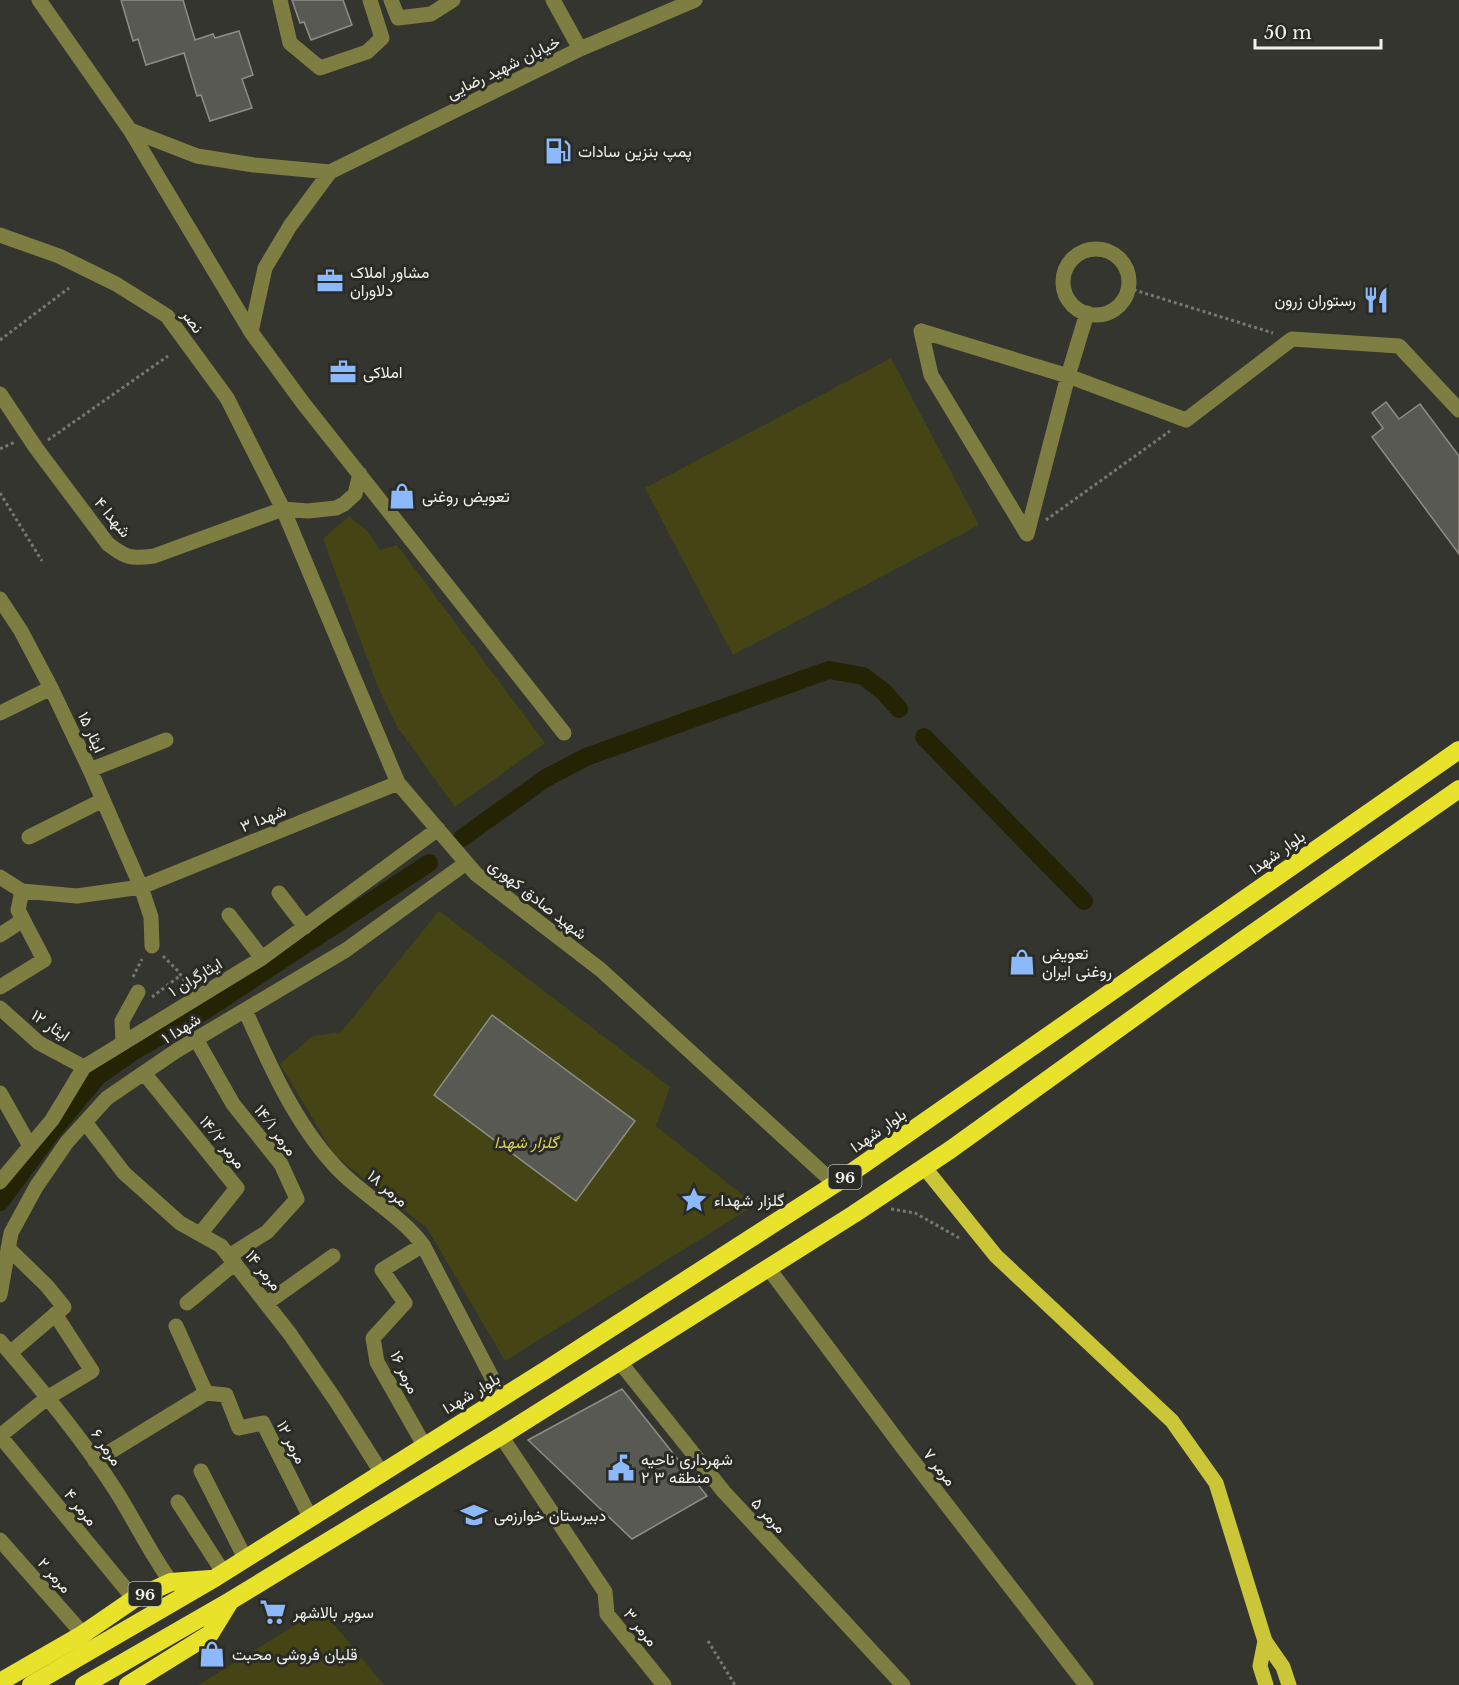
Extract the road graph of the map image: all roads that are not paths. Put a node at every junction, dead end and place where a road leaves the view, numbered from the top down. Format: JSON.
{"nodes":[{"id":1,"x":39,"y":0,"type":"edge"},
{"id":2,"x":280,"y":0,"type":"edge"},
{"id":3,"x":370,"y":0,"type":"edge"},
{"id":4,"x":391,"y":0,"type":"edge"},
{"id":5,"x":453,"y":0,"type":"edge"},
{"id":6,"x":553,"y":0,"type":"edge"},
{"id":7,"x":696,"y":0,"type":"edge"},
{"id":8,"x":580,"y":49,"type":"junction"},
{"id":9,"x":130,"y":130,"type":"junction"},
{"id":10,"x":330,"y":172,"type":"junction"},
{"id":11,"x":0,"y":235,"type":"edge"},
{"id":12,"x":1087,"y":314,"type":"junction"},
{"id":13,"x":251,"y":332,"type":"junction"},
{"id":14,"x":1068,"y":376,"type":"junction"},
{"id":15,"x":0,"y":394,"type":"edge"},
{"id":16,"x":1459,"y":410,"type":"edge"},
{"id":17,"x":360,"y":474,"type":"junction"},
{"id":18,"x":283,"y":509,"type":"junction"},
{"id":19,"x":0,"y":599,"type":"edge"},
{"id":20,"x":51,"y":688,"type":"junction"},
{"id":21,"x":0,"y":713,"type":"edge"},
{"id":22,"x":564,"y":733,"type":"dead end"},
{"id":23,"x":166,"y":740,"type":"dead end"},
{"id":24,"x":1459,"y":756,"type":"edge"},
{"id":25,"x":90,"y":770,"type":"junction"},
{"id":26,"x":398,"y":783,"type":"junction"},
{"id":27,"x":1459,"y":789,"type":"edge"},
{"id":28,"x":1395,"y":795,"type":"junction"},
{"id":29,"x":103,"y":800,"type":"junction"},
{"id":30,"x":1417,"y":819,"type":"junction"},
{"id":31,"x":438,"y":830,"type":"junction"},
{"id":32,"x":29,"y":837,"type":"dead end"},
{"id":33,"x":466,"y":863,"type":"junction"},
{"id":34,"x":0,"y":877,"type":"edge"},
{"id":35,"x":141,"y":886,"type":"junction"},
{"id":36,"x":22,"y":891,"type":"junction"},
{"id":37,"x":279,"y":893,"type":"dead end"},
{"id":38,"x":229,"y":915,"type":"dead end"},
{"id":39,"x":23,"y":920,"type":"junction"},
{"id":40,"x":305,"y":927,"type":"junction"},
{"id":41,"x":0,"y":935,"type":"edge"},
{"id":42,"x":152,"y":946,"type":"road end"},
{"id":43,"x":262,"y":958,"type":"junction"},
{"id":44,"x":0,"y":987,"type":"edge"},
{"id":45,"x":138,"y":992,"type":"road end"},
{"id":46,"x":0,"y":1008,"type":"edge"},
{"id":47,"x":245,"y":1010,"type":"junction"},
{"id":48,"x":196,"y":1039,"type":"junction"},
{"id":49,"x":123,"y":1043,"type":"junction"},
{"id":50,"x":84,"y":1067,"type":"junction"},
{"id":51,"x":144,"y":1073,"type":"junction"},
{"id":52,"x":0,"y":1093,"type":"edge"},
{"id":53,"x":86,"y":1122,"type":"junction"},
{"id":54,"x":30,"y":1146,"type":"junction"},
{"id":55,"x":924,"y":1167,"type":"junction"},
{"id":56,"x":0,"y":1182,"type":"edge"},
{"id":57,"x":835,"y":1184,"type":"junction"},
{"id":58,"x":200,"y":1234,"type":"junction"},
{"id":59,"x":423,"y":1245,"type":"junction"},
{"id":60,"x":8,"y":1248,"type":"junction"},
{"id":61,"x":333,"y":1256,"type":"dead end"},
{"id":62,"x":232,"y":1260,"type":"junction"},
{"id":63,"x":769,"y":1269,"type":"junction"},
{"id":64,"x":0,"y":1295,"type":"edge"},
{"id":65,"x":187,"y":1303,"type":"dead end"},
{"id":66,"x":267,"y":1303,"type":"junction"},
{"id":67,"x":55,"y":1314,"type":"junction"},
{"id":68,"x":176,"y":1326,"type":"dead end"},
{"id":69,"x":5,"y":1347,"type":"edge"},
{"id":70,"x":619,"y":1361,"type":"junction"},
{"id":71,"x":206,"y":1393,"type":"junction"},
{"id":72,"x":502,"y":1397,"type":"junction"},
{"id":73,"x":47,"y":1398,"type":"junction"},
{"id":74,"x":0,"y":1436,"type":"edge"},
{"id":75,"x":501,"y":1437,"type":"junction"},
{"id":76,"x":424,"y":1445,"type":"junction"},
{"id":77,"x":95,"y":1461,"type":"junction"},
{"id":78,"x":201,"y":1471,"type":"dead end"},
{"id":79,"x":381,"y":1472,"type":"junction"},
{"id":80,"x":178,"y":1502,"type":"dead end"},
{"id":81,"x":310,"y":1517,"type":"junction"},
{"id":82,"x":0,"y":1540,"type":"edge"},
{"id":83,"x":245,"y":1558,"type":"junction"},
{"id":84,"x":219,"y":1575,"type":"junction"},
{"id":85,"x":171,"y":1582,"type":"junction"},
{"id":86,"x":134,"y":1599,"type":"junction"},
{"id":87,"x":230,"y":1601,"type":"junction"},
{"id":88,"x":83,"y":1634,"type":"junction"},
{"id":89,"x":1265,"y":1641,"type":"junction"},
{"id":90,"x":0,"y":1682,"type":"edge"},
{"id":91,"x":31,"y":1685,"type":"edge"},
{"id":92,"x":84,"y":1685,"type":"edge"},
{"id":93,"x":128,"y":1685,"type":"edge"},
{"id":94,"x":664,"y":1685,"type":"edge"},
{"id":95,"x":903,"y":1685,"type":"edge"},
{"id":96,"x":1086,"y":1685,"type":"edge"},
{"id":97,"x":1266,"y":1685,"type":"edge"},
{"id":98,"x":1289,"y":1685,"type":"edge"}],
"edges":[{"from":1,"to":9,"type":"street"},
{"from":2,"to":3,"type":"street"},
{"from":4,"to":5,"type":"street"},
{"from":6,"to":8,"type":"street"},
{"from":7,"to":8,"type":"street","name":"خیابان شهید رضایی"},
{"from":8,"to":10,"type":"street","name":"خیابان شهید رضایی"},
{"from":9,"to":10,"type":"street"},
{"from":9,"to":13,"type":"street"},
{"from":10,"to":13,"type":"street","name":"خیابان شهید رضایی"},
{"from":11,"to":18,"type":"street","name":"نصر"},
{"from":12,"to":12,"type":"street"},
{"from":12,"to":14,"type":"street"},
{"from":13,"to":17,"type":"street"},
{"from":14,"to":14,"type":"street"},
{"from":14,"to":16,"type":"street"},
{"from":15,"to":18,"type":"street","name":"شهدا ۴"},
{"from":17,"to":18,"type":"street"},
{"from":17,"to":22,"type":"street"},
{"from":18,"to":26,"type":"street","name":"شهید صادق کهوری"},
{"from":19,"to":20,"type":"street","name":"ایثار ۱۵"},
{"from":20,"to":21,"type":"street"},
{"from":20,"to":25,"type":"street","name":"ایثار ۱۵"},
{"from":23,"to":25,"type":"street"},
{"from":24,"to":28,"type":"highway","name":"بلوار شهدا","number":"96"},
{"from":25,"to":29,"type":"street","name":"ایثار ۱۵"},
{"from":26,"to":31,"type":"street","name":"شهید صادق کهوری"},
{"from":26,"to":35,"type":"street","name":"شهدا ۳"},
{"from":27,"to":30,"type":"highway","number":"96"},
{"from":28,"to":30,"type":"highway"},
{"from":28,"to":57,"type":"highway","name":"بلوار شهدا","number":"96"},
{"from":29,"to":32,"type":"street"},
{"from":29,"to":35,"type":"street","name":"ایثار ۱۵"},
{"from":30,"to":55,"type":"highway","number":"96"},
{"from":31,"to":33,"type":"street","name":"شهید صادق کهوری"},
{"from":31,"to":40,"type":"street","name":"ایثارگران ۱"},
{"from":33,"to":47,"type":"street","name":"شهدا ۱"},
{"from":33,"to":57,"type":"street","name":"شهید صادق کهوری"},
{"from":34,"to":36,"type":"street"},
{"from":35,"to":36,"type":"street","name":"شهدا ۳"},
{"from":35,"to":42,"type":"street","name":"ایثار ۱۵"},
{"from":36,"to":39,"type":"street"},
{"from":37,"to":40,"type":"street"},
{"from":38,"to":43,"type":"street"},
{"from":39,"to":41,"type":"street"},
{"from":39,"to":44,"type":"street"},
{"from":40,"to":43,"type":"street","name":"ایثارگران ۱"},
{"from":43,"to":49,"type":"street","name":"ایثارگران ۱"},
{"from":45,"to":49,"type":"street"},
{"from":46,"to":50,"type":"street","name":"ایثار ۱۲"},
{"from":47,"to":48,"type":"street","name":"شهدا ۱"},
{"from":47,"to":59,"type":"street","name":"مرمر ۱۸"},
{"from":48,"to":51,"type":"street","name":"شهدا ۱"},
{"from":48,"to":62,"type":"street","name":"مرمر ۱۴/۱"},
{"from":49,"to":50,"type":"street","name":"ایثارگران ۱"},
{"from":50,"to":54,"type":"street","name":"ایثارگران ۱"},
{"from":51,"to":53,"type":"street","name":"شهدا ۱"},
{"from":51,"to":58,"type":"street","name":"مرمر ۱۴/۲"},
{"from":52,"to":54,"type":"street"},
{"from":53,"to":58,"type":"street","name":"مرمر ۱۴"},
{"from":53,"to":60,"type":"street","name":"شهدا ۱"},
{"from":54,"to":56,"type":"street","name":"ایثارگران ۱"},
{"from":55,"to":63,"type":"highway","number":"96"},
{"from":55,"to":89,"type":"main road"},
{"from":57,"to":72,"type":"highway","name":"بلوار شهدا","number":"96"},
{"from":58,"to":62,"type":"street","name":"مرمر ۱۴"},
{"from":59,"to":72,"type":"street","name":"مرمر ۱۸"},
{"from":59,"to":76,"type":"street","name":"مرمر ۱۶"},
{"from":60,"to":64,"type":"street","name":"شهدا ۱"},
{"from":60,"to":67,"type":"street"},
{"from":61,"to":66,"type":"street"},
{"from":62,"to":65,"type":"street"},
{"from":62,"to":66,"type":"street","name":"مرمر ۱۴"},
{"from":63,"to":70,"type":"highway","number":"96"},
{"from":63,"to":96,"type":"street","name":"مرمر ۷"},
{"from":66,"to":79,"type":"street","name":"مرمر ۱۴"},
{"from":67,"to":69,"type":"street"},
{"from":67,"to":73,"type":"street"},
{"from":68,"to":71,"type":"street"},
{"from":69,"to":73,"type":"street","name":"مرمر ۶"},
{"from":70,"to":75,"type":"highway","number":"96"},
{"from":70,"to":95,"type":"street","name":"مرمر ۵"},
{"from":71,"to":77,"type":"street"},
{"from":71,"to":81,"type":"street","name":"مرمر ۱۲"},
{"from":72,"to":76,"type":"highway","name":"بلوار شهدا","number":"96"},
{"from":73,"to":74,"type":"street"},
{"from":73,"to":77,"type":"street","name":"مرمر ۶"},
{"from":74,"to":86,"type":"street","name":"مرمر ۴"},
{"from":75,"to":87,"type":"highway","number":"96"},
{"from":75,"to":94,"type":"street","name":"مرمر ۳"},
{"from":76,"to":79,"type":"highway","name":"بلوار شهدا","number":"96"},
{"from":77,"to":85,"type":"street","name":"مرمر ۶"},
{"from":78,"to":83,"type":"street"},
{"from":79,"to":81,"type":"highway","name":"بلوار شهدا","number":"96"},
{"from":80,"to":84,"type":"street"},
{"from":81,"to":83,"type":"highway","name":"بلوار شهدا","number":"96"},
{"from":82,"to":88,"type":"street","name":"مرمر ۲"},
{"from":83,"to":84,"type":"highway","name":"بلوار شهدا","number":"96"},
{"from":84,"to":85,"type":"highway","number":"96"},
{"from":84,"to":91,"type":"highway","name":"بلوار شهدا"},
{"from":85,"to":86,"type":"highway","number":"96"},
{"from":86,"to":88,"type":"highway","number":"96"},
{"from":87,"to":92,"type":"highway"},
{"from":87,"to":93,"type":"highway","number":"96"},
{"from":88,"to":90,"type":"highway","number":"96"},
{"from":89,"to":97,"type":"main road"},
{"from":89,"to":98,"type":"main road"}]}
